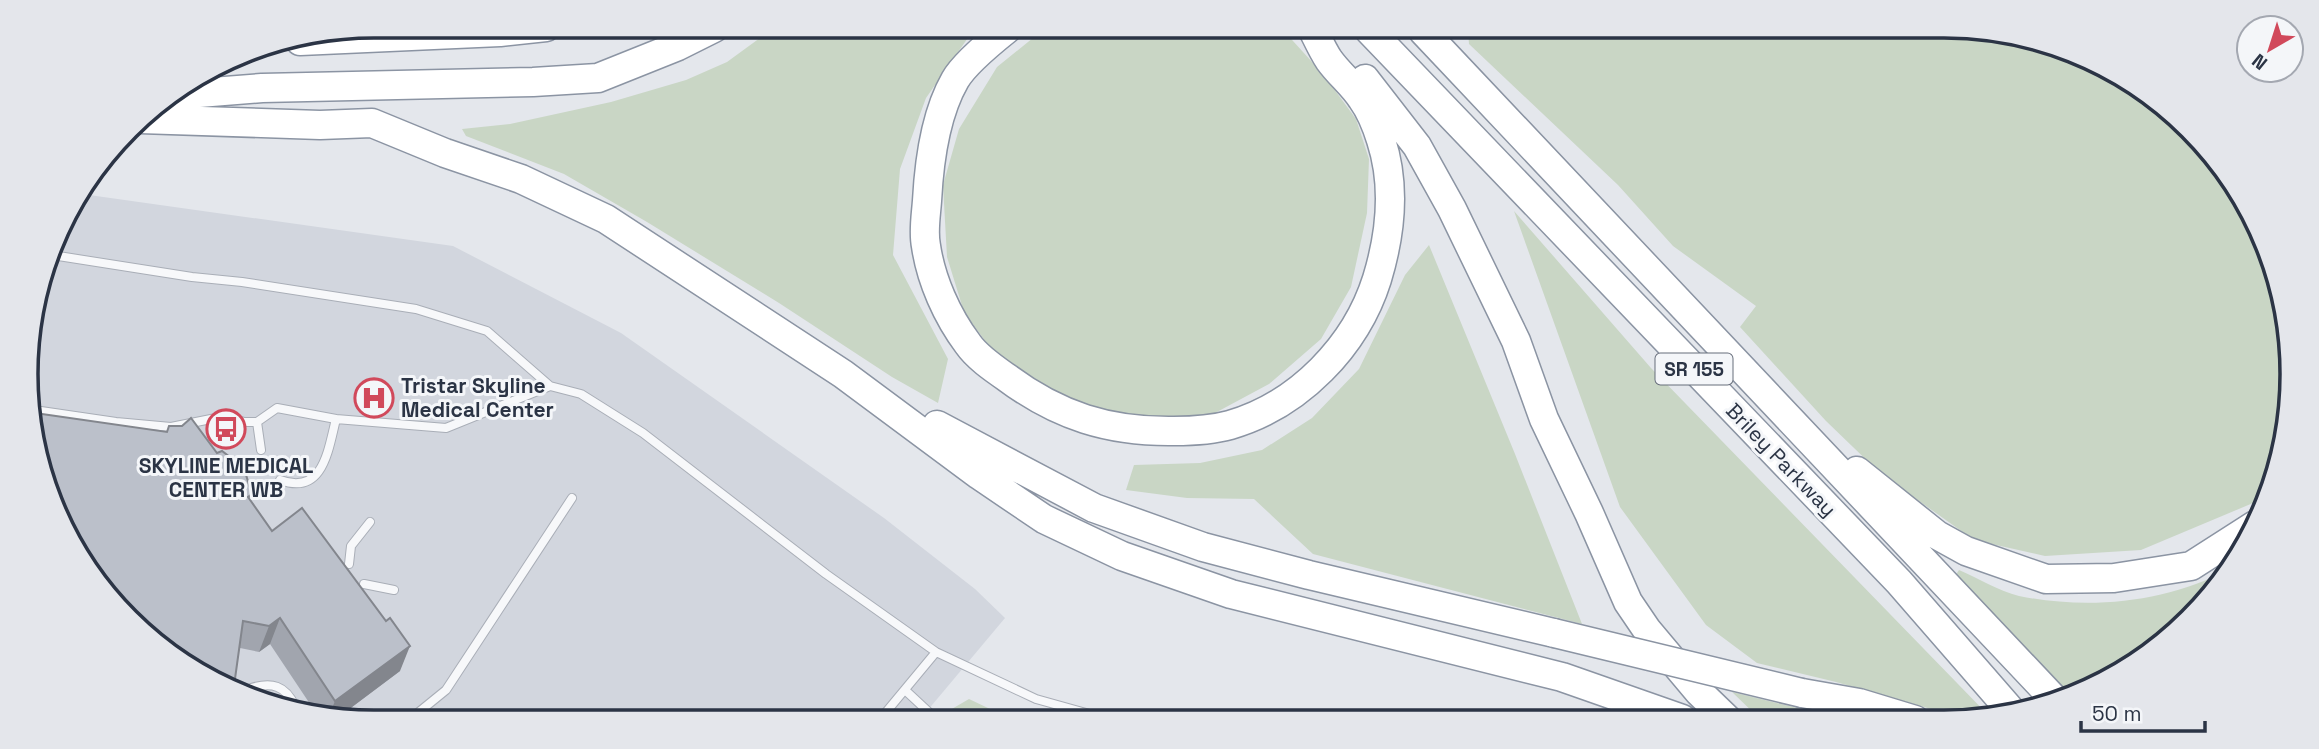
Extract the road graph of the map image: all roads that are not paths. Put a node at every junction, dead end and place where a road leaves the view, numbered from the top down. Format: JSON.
{"nodes":[{"id":1,"x":694,"y":38,"type":"edge"},
{"id":2,"x":996,"y":38,"type":"edge"},
{"id":3,"x":1318,"y":38,"type":"edge"},
{"id":4,"x":1323,"y":38,"type":"edge"},
{"id":5,"x":1376,"y":38,"type":"edge"},
{"id":6,"x":1430,"y":38,"type":"edge"},
{"id":7,"x":190,"y":94,"type":"edge"},
{"id":8,"x":156,"y":120,"type":"edge"},
{"id":9,"x":60,"y":256,"type":"edge"},
{"id":10,"x":842,"y":374,"type":"junction"},
{"id":11,"x":550,"y":386,"type":"junction"},
{"id":12,"x":1760,"y":388,"type":"junction"},
{"id":13,"x":40,"y":411,"type":"edge"},
{"id":14,"x":336,"y":419,"type":"junction"},
{"id":15,"x":257,"y":422,"type":"junction"},
{"id":16,"x":261,"y":450,"type":"dead end"},
{"id":17,"x":280,"y":480,"type":"dead end"},
{"id":18,"x":572,"y":498,"type":"dead end"},
{"id":19,"x":370,"y":522,"type":"dead end"},
{"id":20,"x":2239,"y":535,"type":"edge"},
{"id":21,"x":349,"y":564,"type":"dead end"},
{"id":22,"x":364,"y":584,"type":"dead end"},
{"id":23,"x":394,"y":590,"type":"dead end"},
{"id":24,"x":936,"y":652,"type":"junction"},
{"id":25,"x":253,"y":688,"type":"edge"},
{"id":26,"x":905,"y":690,"type":"junction"},
{"id":27,"x":2049,"y":694,"type":"edge"},
{"id":28,"x":292,"y":700,"type":"edge"},
{"id":29,"x":2006,"y":705,"type":"edge"},
{"id":30,"x":421,"y":710,"type":"edge"},
{"id":31,"x":888,"y":710,"type":"edge"},
{"id":32,"x":926,"y":710,"type":"edge"},
{"id":33,"x":1075,"y":710,"type":"edge"},
{"id":34,"x":1656,"y":710,"type":"edge"},
{"id":35,"x":1718,"y":710,"type":"edge"},
{"id":36,"x":1883,"y":710,"type":"edge"}],
"edges":[{"from":1,"to":7,"type":"highway"},
{"from":2,"to":3,"type":"highway"},
{"from":4,"to":35,"type":"highway"},
{"from":5,"to":29,"type":"highway","name":"Briley Parkway","number":"SR 155"},
{"from":6,"to":12,"type":"highway","name":"Briley Parkway","number":"SR 155"},
{"from":8,"to":10,"type":"highway"},
{"from":9,"to":11,"type":"lane"},
{"from":10,"to":34,"type":"highway"},
{"from":10,"to":36,"type":"highway","bridge":true},
{"from":11,"to":14,"type":"lane"},
{"from":11,"to":24,"type":"lane"},
{"from":12,"to":20,"type":"highway"},
{"from":12,"to":27,"type":"highway","name":"Briley Parkway","number":"SR 155"},
{"from":13,"to":15,"type":"lane"},
{"from":14,"to":15,"type":"lane"},
{"from":14,"to":17,"type":"lane"},
{"from":15,"to":16,"type":"lane"},
{"from":18,"to":30,"type":"lane"},
{"from":19,"to":21,"type":"lane"},
{"from":22,"to":23,"type":"lane"},
{"from":24,"to":26,"type":"lane"},
{"from":24,"to":33,"type":"lane"},
{"from":25,"to":28,"type":"lane"},
{"from":26,"to":31,"type":"lane"},
{"from":26,"to":32,"type":"lane"}]}
